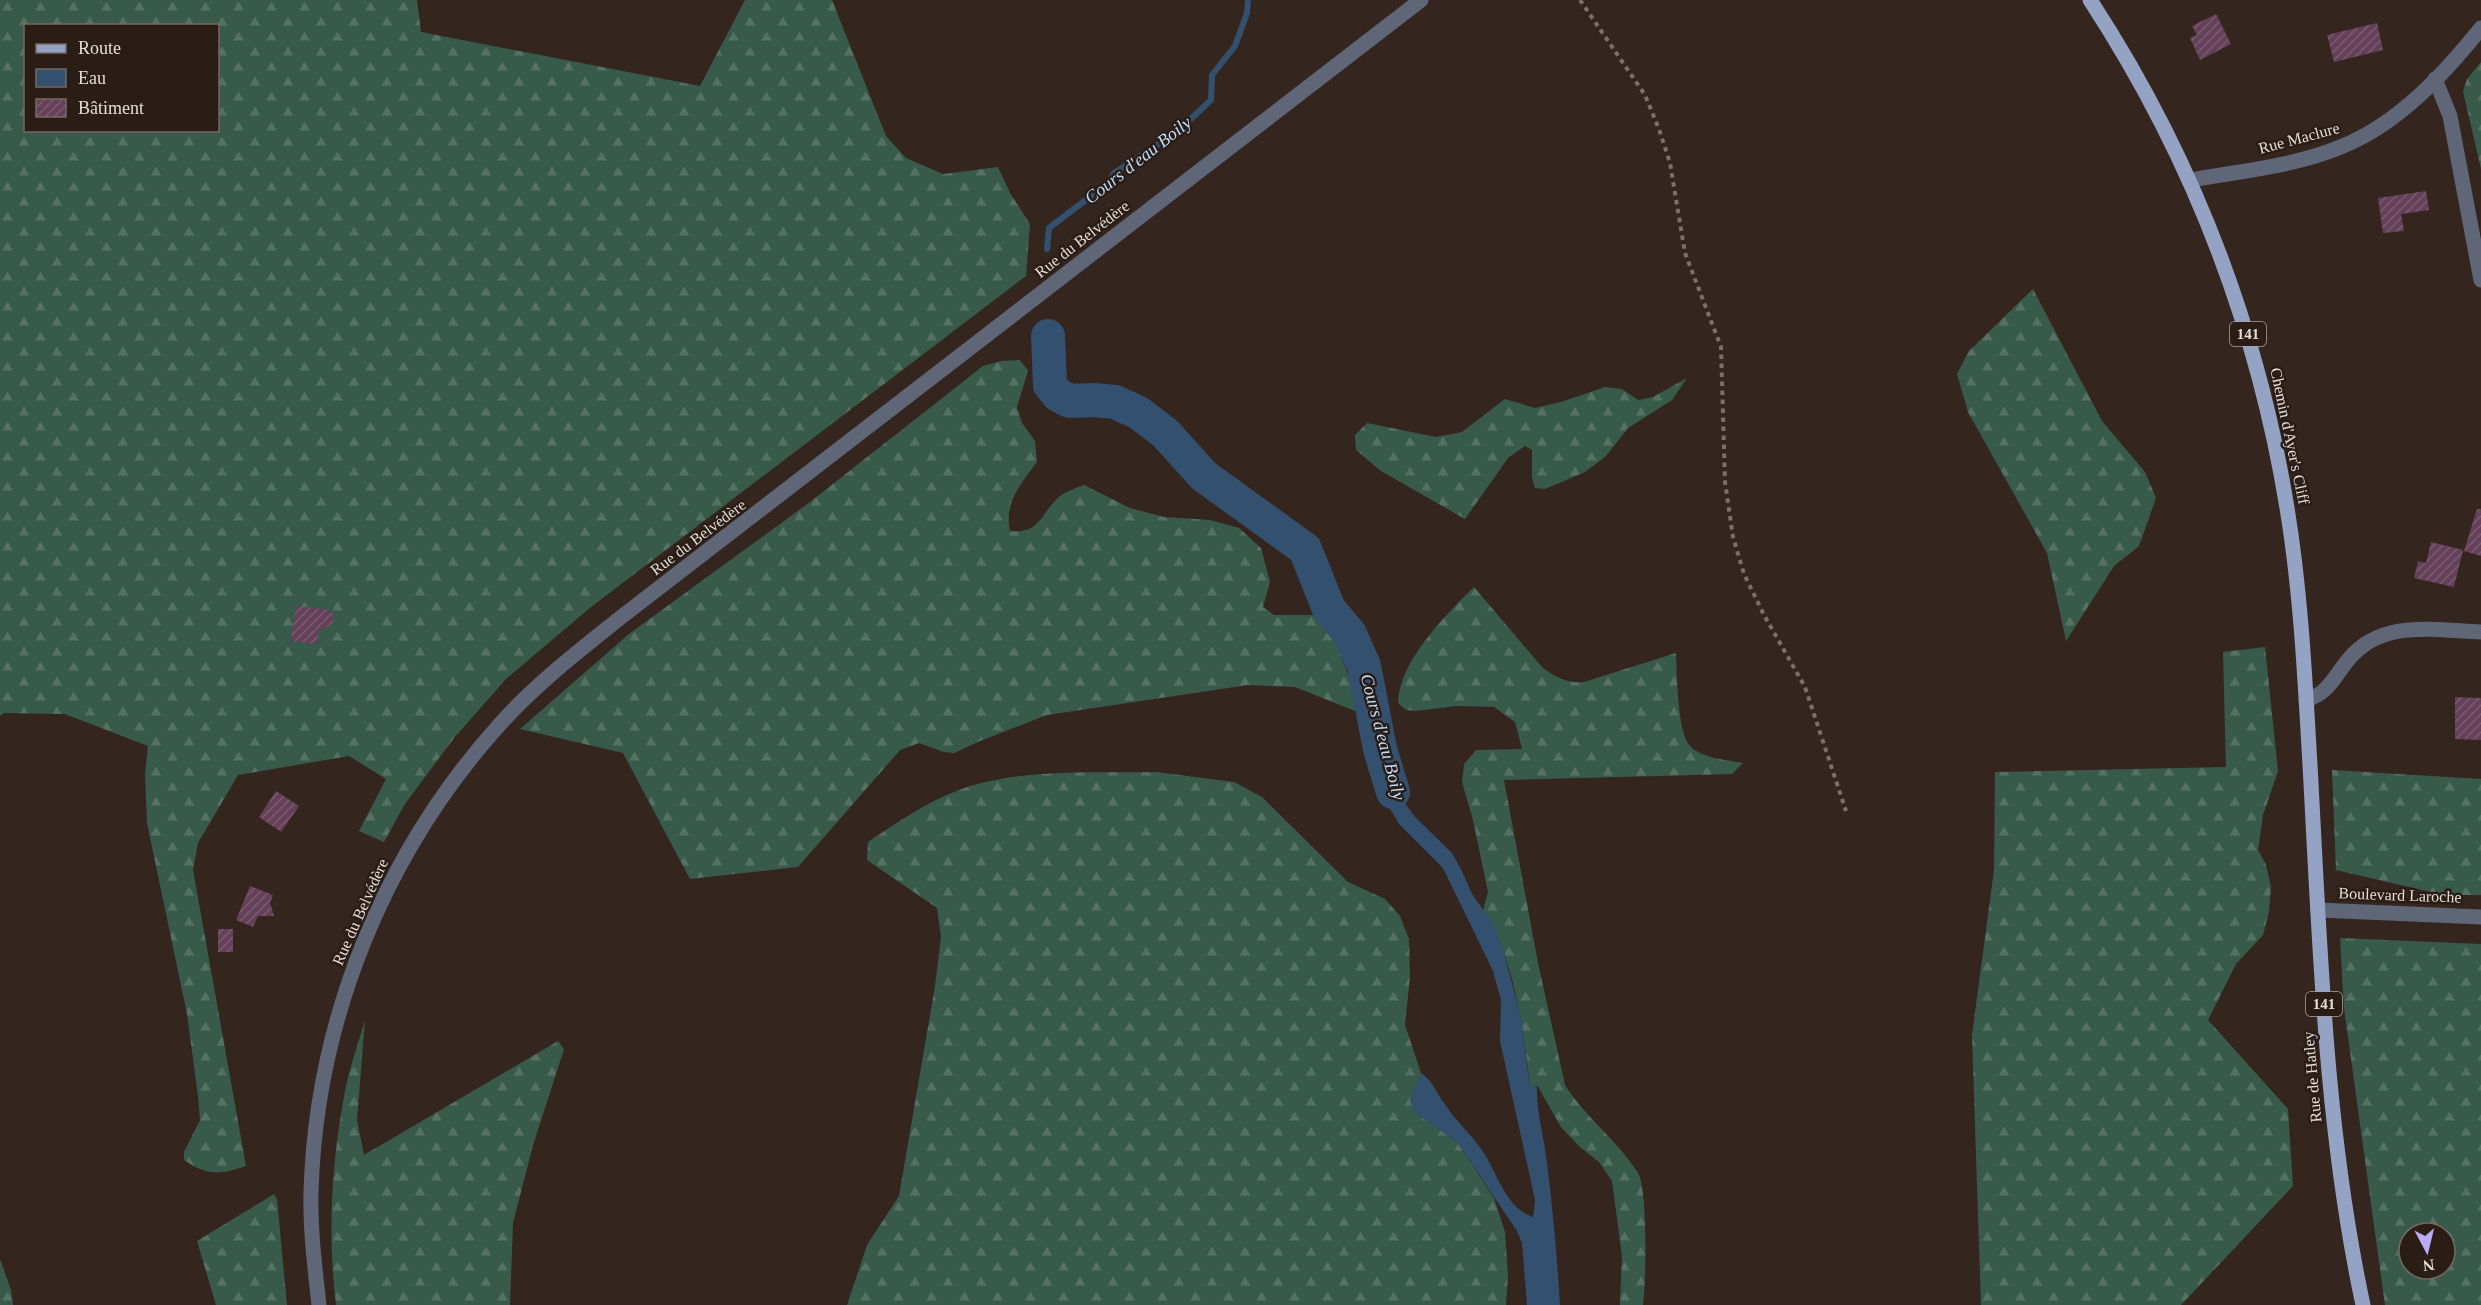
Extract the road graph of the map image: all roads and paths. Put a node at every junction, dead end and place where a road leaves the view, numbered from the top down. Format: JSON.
{"nodes":[{"id":1,"x":1421,"y":0,"type":"edge"},
{"id":2,"x":1580,"y":0,"type":"edge"},
{"id":3,"x":2090,"y":0,"type":"edge"},
{"id":4,"x":2481,"y":28,"type":"edge"},
{"id":5,"x":2435,"y":79,"type":"junction"},
{"id":6,"x":2191,"y":180,"type":"junction"},
{"id":7,"x":2481,"y":280,"type":"edge"},
{"id":8,"x":2481,"y":632,"type":"edge"},
{"id":9,"x":2306,"y":700,"type":"junction"},
{"id":10,"x":1846,"y":811,"type":"dead end"},
{"id":11,"x":2318,"y":910,"type":"junction"},
{"id":12,"x":2481,"y":916,"type":"edge"},
{"id":13,"x":319,"y":1305,"type":"edge"},
{"id":14,"x":2363,"y":1305,"type":"edge"}],
"edges":[{"from":1,"to":13,"type":"street","name":"Rue du Belvédère"},
{"from":2,"to":10,"type":"path"},
{"from":3,"to":6,"type":"main road","name":"Chemin d'Ayer's Cliff","number":"141"},
{"from":4,"to":5,"type":"street","name":"Rue Maclure"},
{"from":5,"to":6,"type":"street","name":"Rue Maclure"},
{"from":5,"to":7,"type":"street"},
{"from":6,"to":9,"type":"main road","name":"Chemin d'Ayer's Cliff","number":"141"},
{"from":8,"to":9,"type":"street"},
{"from":9,"to":11,"type":"main road","name":"Rue de Hatley","number":"141"},
{"from":11,"to":12,"type":"street","name":"Boulevard Laroche"},
{"from":11,"to":14,"type":"main road","name":"Rue de Hatley","number":"141"}]}
